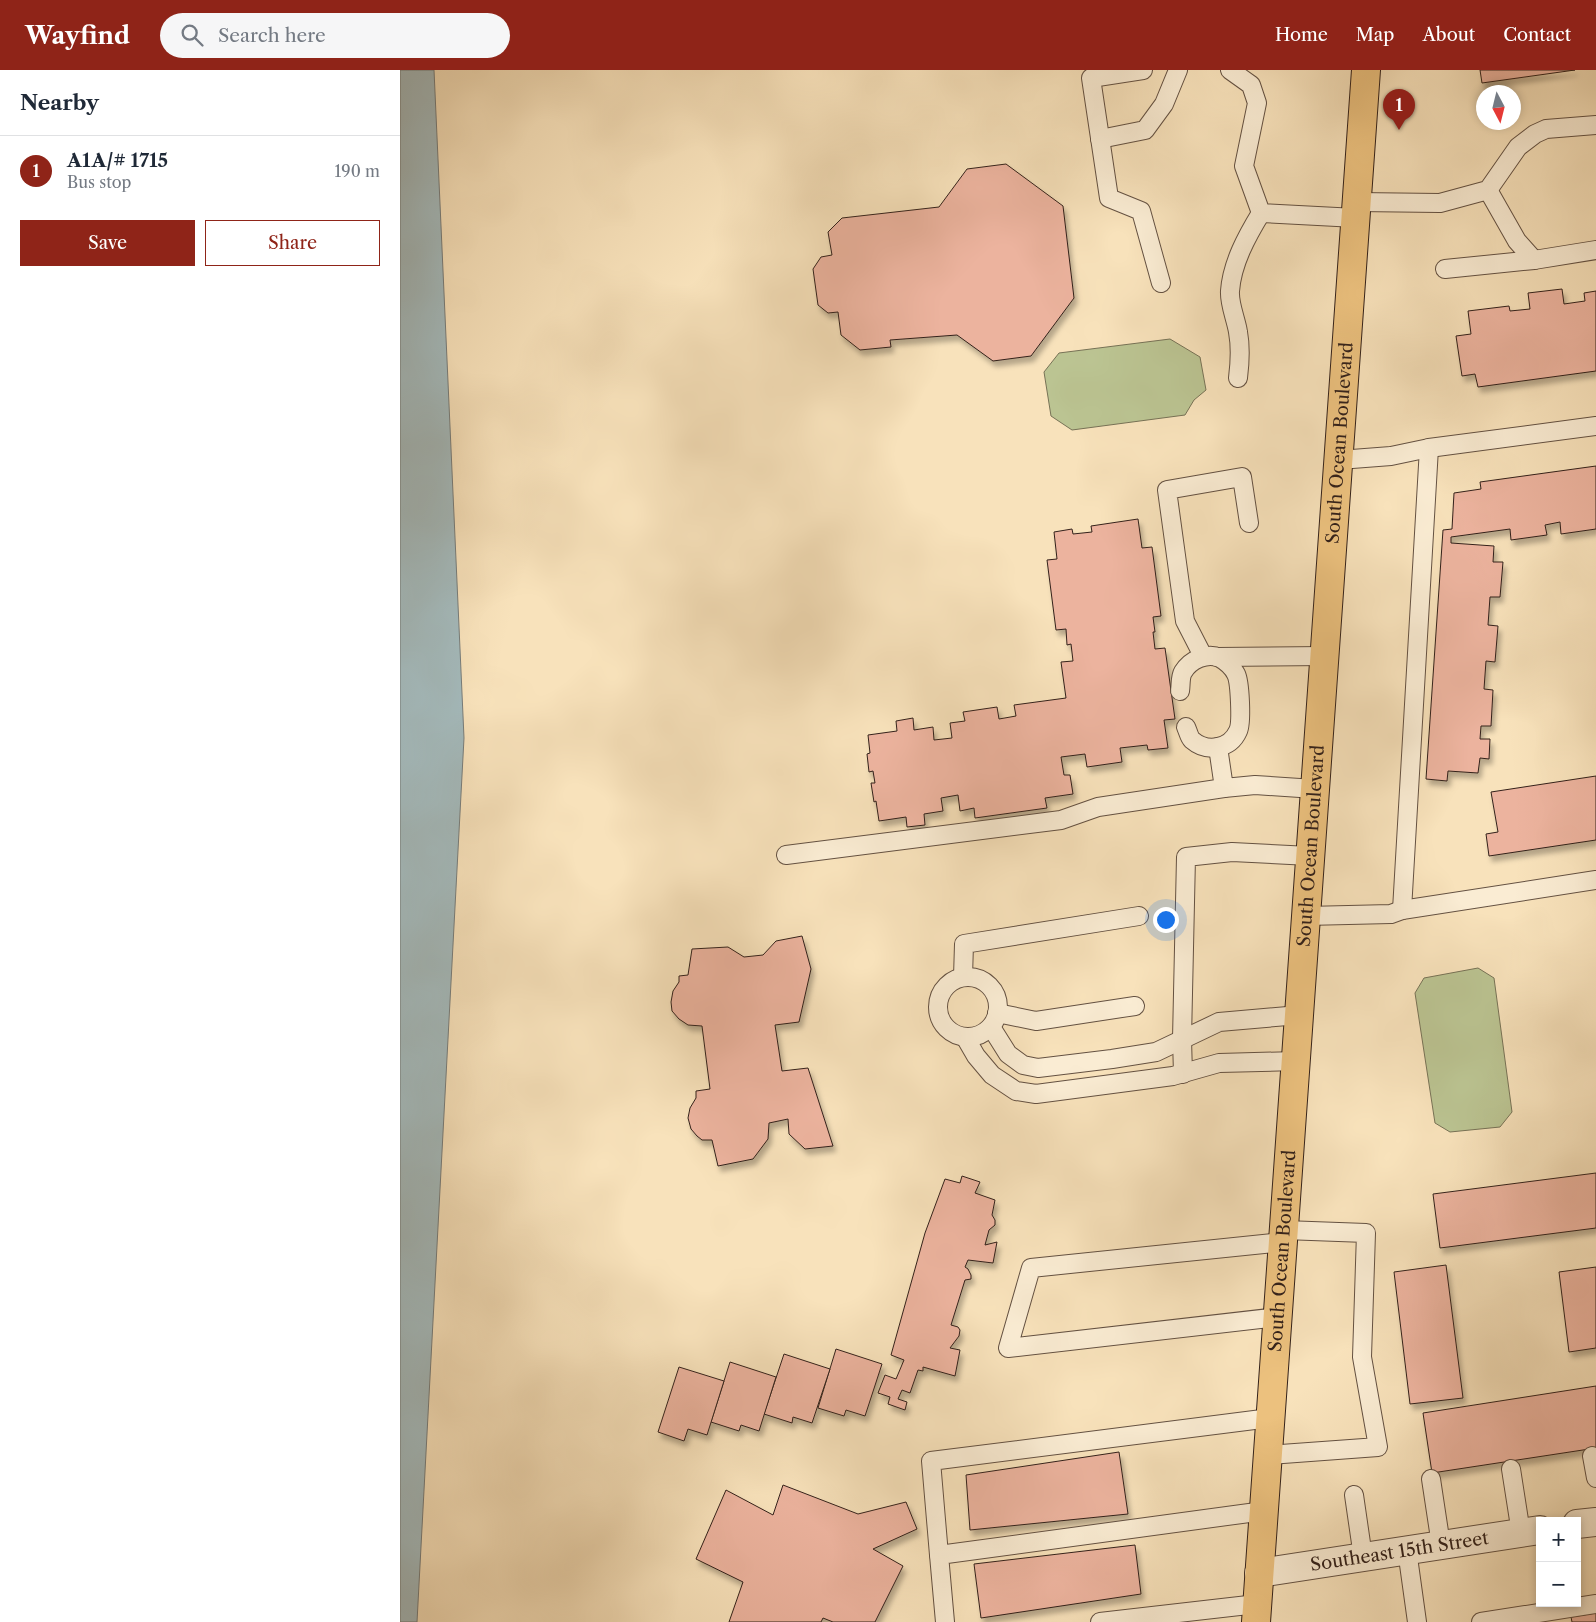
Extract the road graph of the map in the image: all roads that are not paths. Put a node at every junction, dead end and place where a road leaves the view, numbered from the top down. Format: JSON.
{"nodes":[{"id":1,"x":1143,"y":70,"type":"edge"},
{"id":2,"x":1178,"y":70,"type":"edge"},
{"id":3,"x":1230,"y":70,"type":"edge"},
{"id":4,"x":1366,"y":70,"type":"edge"},
{"id":5,"x":1596,"y":125,"type":"edge"},
{"id":6,"x":1100,"y":139,"type":"junction"},
{"id":7,"x":1488,"y":190,"type":"junction"},
{"id":8,"x":1356,"y":210,"type":"junction"},
{"id":9,"x":1261,"y":212,"type":"junction"},
{"id":10,"x":1596,"y":250,"type":"edge"},
{"id":11,"x":1534,"y":260,"type":"junction"},
{"id":12,"x":1445,"y":269,"type":"dead end"},
{"id":13,"x":1161,"y":283,"type":"dead end"},
{"id":14,"x":1238,"y":378,"type":"dead end"},
{"id":15,"x":1596,"y":426,"type":"edge"},
{"id":16,"x":1429,"y":448,"type":"junction"},
{"id":17,"x":1339,"y":460,"type":"junction"},
{"id":18,"x":1249,"y":523,"type":"dead end"},
{"id":19,"x":1210,"y":656,"type":"junction"},
{"id":20,"x":1325,"y":656,"type":"junction"},
{"id":21,"x":1180,"y":691,"type":"dead end"},
{"id":22,"x":1186,"y":727,"type":"dead end"},
{"id":23,"x":1218,"y":747,"type":"junction"},
{"id":24,"x":1224,"y":788,"type":"junction"},
{"id":25,"x":1315,"y":789,"type":"junction"},
{"id":26,"x":786,"y":855,"type":"dead end"},
{"id":27,"x":1310,"y":856,"type":"junction"},
{"id":28,"x":1596,"y":880,"type":"edge"},
{"id":29,"x":1402,"y":910,"type":"junction"},
{"id":30,"x":1139,"y":916,"type":"dead end"},
{"id":31,"x":1306,"y":916,"type":"junction"},
{"id":32,"x":963,"y":977,"type":"junction"},
{"id":33,"x":1135,"y":1006,"type":"dead end"},
{"id":34,"x":1299,"y":1015,"type":"junction"},
{"id":35,"x":994,"y":1020,"type":"junction"},
{"id":36,"x":965,"y":1037,"type":"junction"},
{"id":37,"x":1182,"y":1039,"type":"junction"},
{"id":38,"x":1296,"y":1061,"type":"junction"},
{"id":39,"x":1183,"y":1074,"type":"junction"},
{"id":40,"x":1283,"y":1236,"type":"junction"},
{"id":41,"x":1278,"y":1317,"type":"junction"},
{"id":42,"x":1270,"y":1418,"type":"junction"},
{"id":43,"x":1268,"y":1455,"type":"junction"},
{"id":44,"x":1592,"y":1456,"type":"dead end"},
{"id":45,"x":1511,"y":1470,"type":"dead end"},
{"id":46,"x":1596,"y":1478,"type":"edge"},
{"id":47,"x":1431,"y":1479,"type":"dead end"},
{"id":48,"x":1354,"y":1495,"type":"dead end"},
{"id":49,"x":1264,"y":1511,"type":"junction"},
{"id":50,"x":1596,"y":1522,"type":"edge"},
{"id":51,"x":1581,"y":1524,"type":"edge"},
{"id":52,"x":1530,"y":1532,"type":"edge"},
{"id":53,"x":1441,"y":1545,"type":"junction"},
{"id":54,"x":1407,"y":1550,"type":"junction"},
{"id":55,"x":939,"y":1555,"type":"junction"},
{"id":56,"x":1363,"y":1557,"type":"junction"},
{"id":57,"x":1259,"y":1573,"type":"junction"},
{"id":58,"x":1596,"y":1604,"type":"edge"},
{"id":59,"x":1257,"y":1613,"type":"edge"},
{"id":60,"x":945,"y":1622,"type":"edge"},
{"id":61,"x":1100,"y":1622,"type":"edge"},
{"id":62,"x":1418,"y":1622,"type":"edge"},
{"id":63,"x":1482,"y":1622,"type":"edge"}],
"edges":[{"from":1,"to":6,"type":"lane"},
{"from":2,"to":6,"type":"lane"},
{"from":3,"to":9,"type":"lane"},
{"from":4,"to":8,"type":"main road","name":"South Ocean Boulevard"},
{"from":5,"to":7,"type":"lane"},
{"from":6,"to":13,"type":"lane"},
{"from":7,"to":8,"type":"lane"},
{"from":7,"to":11,"type":"lane"},
{"from":8,"to":9,"type":"lane"},
{"from":8,"to":17,"type":"main road","name":"South Ocean Boulevard"},
{"from":9,"to":14,"type":"lane"},
{"from":10,"to":11,"type":"lane"},
{"from":11,"to":12,"type":"lane"},
{"from":15,"to":16,"type":"lane"},
{"from":16,"to":17,"type":"lane"},
{"from":16,"to":29,"type":"lane"},
{"from":17,"to":20,"type":"main road","name":"South Ocean Boulevard"},
{"from":18,"to":19,"type":"lane"},
{"from":19,"to":20,"type":"lane"},
{"from":19,"to":21,"type":"lane"},
{"from":19,"to":23,"type":"lane"},
{"from":20,"to":25,"type":"main road","name":"South Ocean Boulevard"},
{"from":22,"to":23,"type":"lane"},
{"from":23,"to":24,"type":"lane"},
{"from":24,"to":25,"type":"lane"},
{"from":24,"to":26,"type":"lane"},
{"from":25,"to":27,"type":"main road","name":"South Ocean Boulevard"},
{"from":27,"to":31,"type":"main road","name":"South Ocean Boulevard"},
{"from":27,"to":37,"type":"lane"},
{"from":28,"to":29,"type":"lane"},
{"from":29,"to":31,"type":"lane"},
{"from":30,"to":32,"type":"lane"},
{"from":31,"to":34,"type":"main road","name":"South Ocean Boulevard"},
{"from":32,"to":35,"type":"lane"},
{"from":32,"to":36,"type":"lane"},
{"from":33,"to":35,"type":"lane"},
{"from":34,"to":37,"type":"lane"},
{"from":34,"to":38,"type":"main road","name":"South Ocean Boulevard"},
{"from":35,"to":36,"type":"lane"},
{"from":35,"to":37,"type":"lane"},
{"from":36,"to":39,"type":"lane"},
{"from":37,"to":39,"type":"lane"},
{"from":38,"to":39,"type":"lane"},
{"from":38,"to":40,"type":"main road","name":"South Ocean Boulevard"},
{"from":40,"to":41,"type":"main road","name":"South Ocean Boulevard"},
{"from":40,"to":41,"type":"lane"},
{"from":40,"to":43,"type":"lane"},
{"from":41,"to":42,"type":"main road","name":"South Ocean Boulevard"},
{"from":42,"to":43,"type":"main road","name":"South Ocean Boulevard"},
{"from":42,"to":55,"type":"lane"},
{"from":43,"to":49,"type":"main road","name":"South Ocean Boulevard"},
{"from":44,"to":46,"type":"lane"},
{"from":45,"to":52,"type":"lane"},
{"from":47,"to":53,"type":"lane"},
{"from":48,"to":56,"type":"lane"},
{"from":49,"to":55,"type":"lane"},
{"from":49,"to":57,"type":"main road","name":"South Ocean Boulevard"},
{"from":50,"to":51,"type":"street"},
{"from":52,"to":53,"type":"street","name":"Southeast 15th Street"},
{"from":53,"to":54,"type":"street","name":"Southeast 15th Street"},
{"from":54,"to":56,"type":"street","name":"Southeast 15th Street"},
{"from":54,"to":62,"type":"lane"},
{"from":55,"to":60,"type":"lane"},
{"from":56,"to":57,"type":"street","name":"Southeast 15th Street"},
{"from":57,"to":59,"type":"main road","name":"South Ocean Boulevard"},
{"from":58,"to":63,"type":"lane"},
{"from":59,"to":61,"type":"lane"}]}
